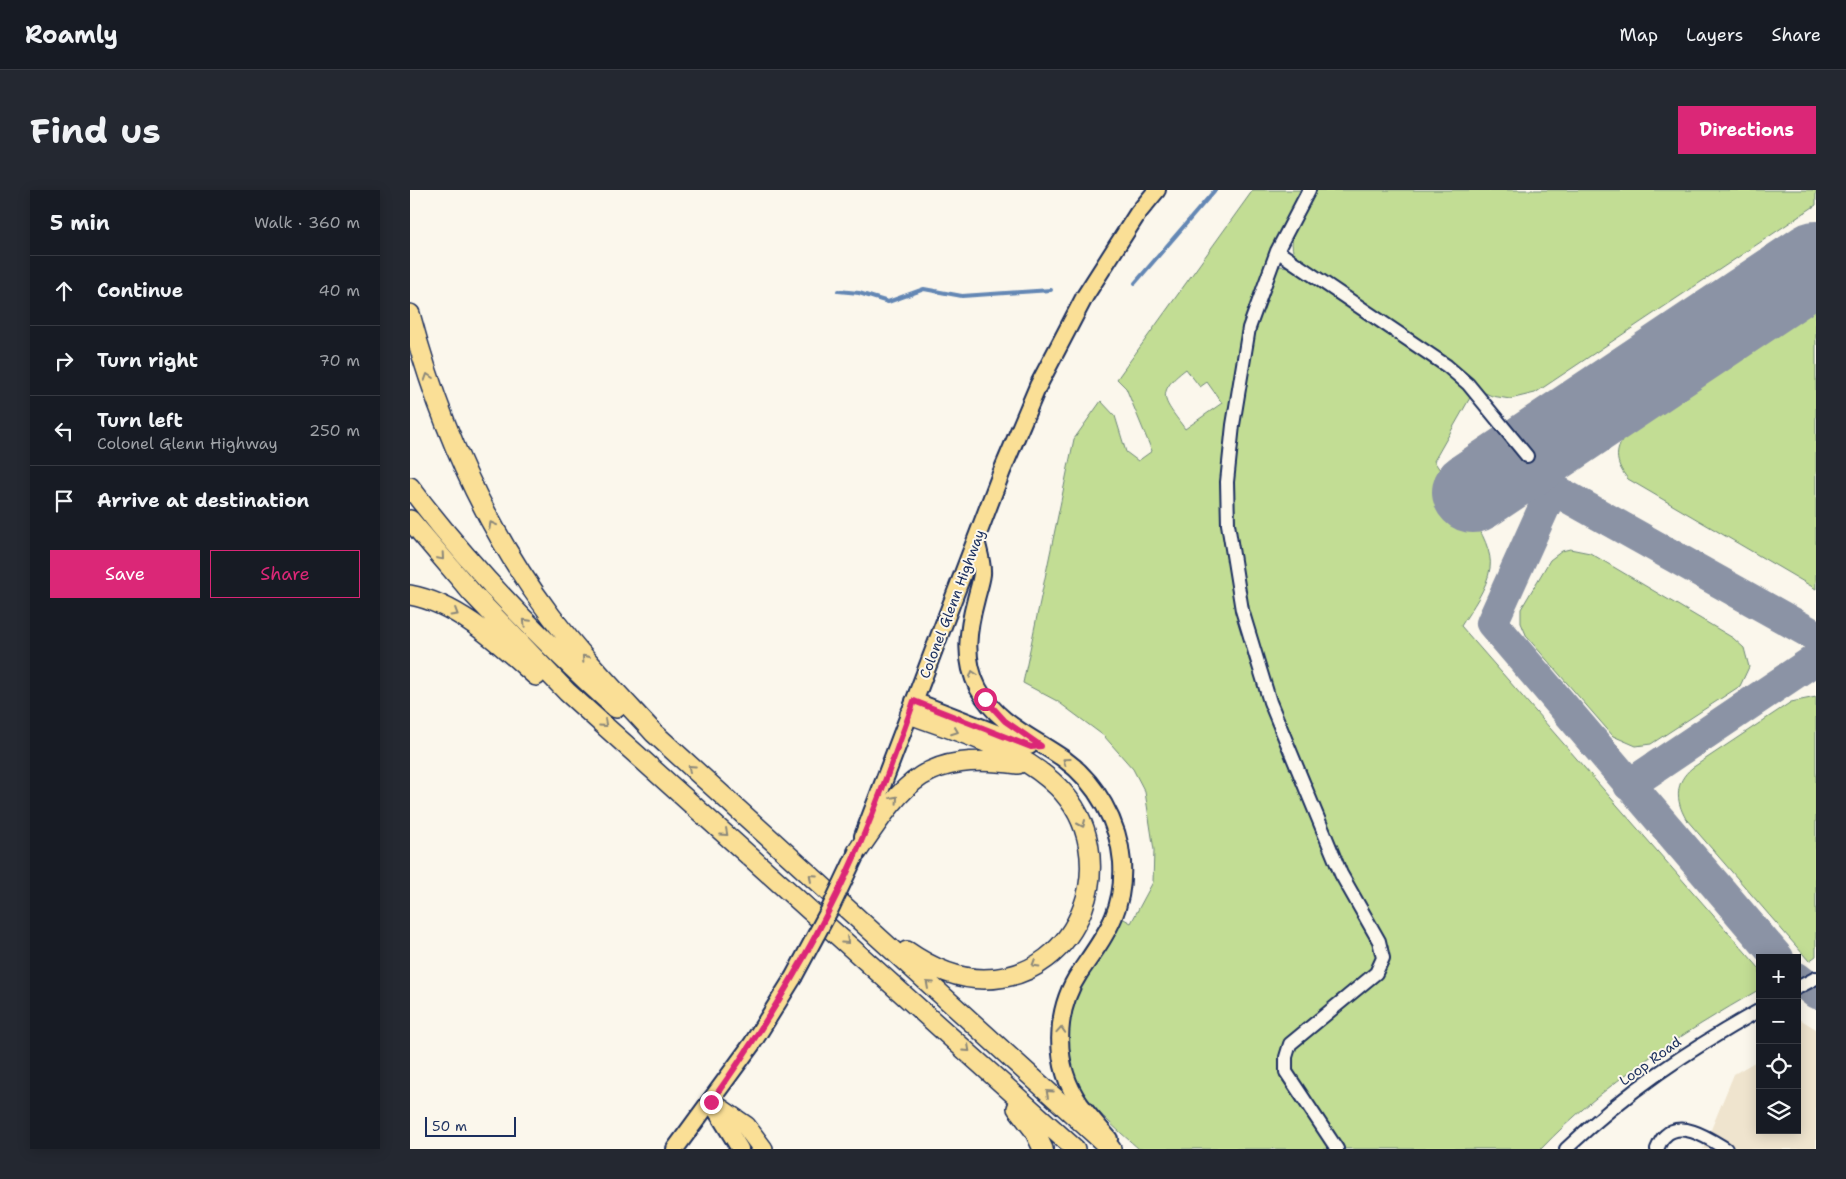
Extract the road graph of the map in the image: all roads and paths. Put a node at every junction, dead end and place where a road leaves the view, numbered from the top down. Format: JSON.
{"nodes":[{"id":1,"x":1157,"y":190,"type":"edge"},
{"id":2,"x":1309,"y":190,"type":"edge"},
{"id":3,"x":1277,"y":250,"type":"junction"},
{"id":4,"x":410,"y":314,"type":"edge"},
{"id":5,"x":1527,"y":456,"type":"dead end"},
{"id":6,"x":410,"y":487,"type":"edge"},
{"id":7,"x":410,"y":520,"type":"edge"},
{"id":8,"x":976,"y":540,"type":"junction"},
{"id":9,"x":410,"y":595,"type":"edge"},
{"id":10,"x":567,"y":692,"type":"junction"},
{"id":11,"x":912,"y":707,"type":"junction"},
{"id":12,"x":654,"y":733,"type":"junction"},
{"id":13,"x":1041,"y":746,"type":"junction"},
{"id":14,"x":1028,"y":765,"type":"junction"},
{"id":15,"x":857,"y":852,"type":"junction"},
{"id":16,"x":874,"y":933,"type":"junction"},
{"id":17,"x":1816,"y":978,"type":"edge"},
{"id":18,"x":1801,"y":986,"type":"edge"},
{"id":19,"x":1756,"y":1012,"type":"edge"},
{"id":20,"x":988,"y":1069,"type":"junction"},
{"id":21,"x":711,"y":1102,"type":"junction"},
{"id":22,"x":675,"y":1149,"type":"edge"},
{"id":23,"x":740,"y":1149,"type":"edge"},
{"id":24,"x":763,"y":1149,"type":"edge"},
{"id":25,"x":1043,"y":1149,"type":"edge"},
{"id":26,"x":1076,"y":1149,"type":"edge"},
{"id":27,"x":1112,"y":1149,"type":"edge"},
{"id":28,"x":1117,"y":1149,"type":"edge"},
{"id":29,"x":1337,"y":1149,"type":"edge"},
{"id":30,"x":1566,"y":1149,"type":"edge"},
{"id":31,"x":1656,"y":1149,"type":"edge"},
{"id":32,"x":1726,"y":1149,"type":"edge"}],
"edges":[{"from":1,"to":8,"type":"main road","name":"Colonel Glenn Highway"},
{"from":2,"to":3,"type":"street"},
{"from":3,"to":5,"type":"street"},
{"from":3,"to":29,"type":"street"},
{"from":12,"to":4,"type":"highway","one_way":true},
{"from":12,"to":6,"type":"highway","one_way":true},
{"from":7,"to":10,"type":"highway","one_way":true},
{"from":8,"to":11,"type":"main road","name":"Colonel Glenn Highway"},
{"from":13,"to":8,"type":"main road","one_way":true},
{"from":9,"to":10,"type":"highway","one_way":true},
{"from":10,"to":20,"type":"highway","one_way":true},
{"from":11,"to":13,"type":"main road"},
{"from":11,"to":14,"type":"highway","one_way":true},
{"from":11,"to":15,"type":"main road","name":"Colonel Glenn Highway"},
{"from":16,"to":12,"type":"highway","one_way":true},
{"from":28,"to":13,"type":"main road","one_way":true},
{"from":15,"to":14,"type":"highway","one_way":true},
{"from":14,"to":16,"type":"highway","one_way":true},
{"from":15,"to":21,"type":"main road","name":"Colonel Glenn Highway","bridge":true},
{"from":27,"to":16,"type":"highway","one_way":true},
{"from":17,"to":18,"type":"street"},
{"from":19,"to":30,"type":"street","name":"Loop Road"},
{"from":20,"to":25,"type":"highway"},
{"from":20,"to":26,"type":"highway"},
{"from":21,"to":22,"type":"main road","name":"Colonel Glenn Highway"},
{"from":21,"to":23,"type":"main road"},
{"from":21,"to":24,"type":"highway"},
{"from":31,"to":32,"type":"street"}]}
